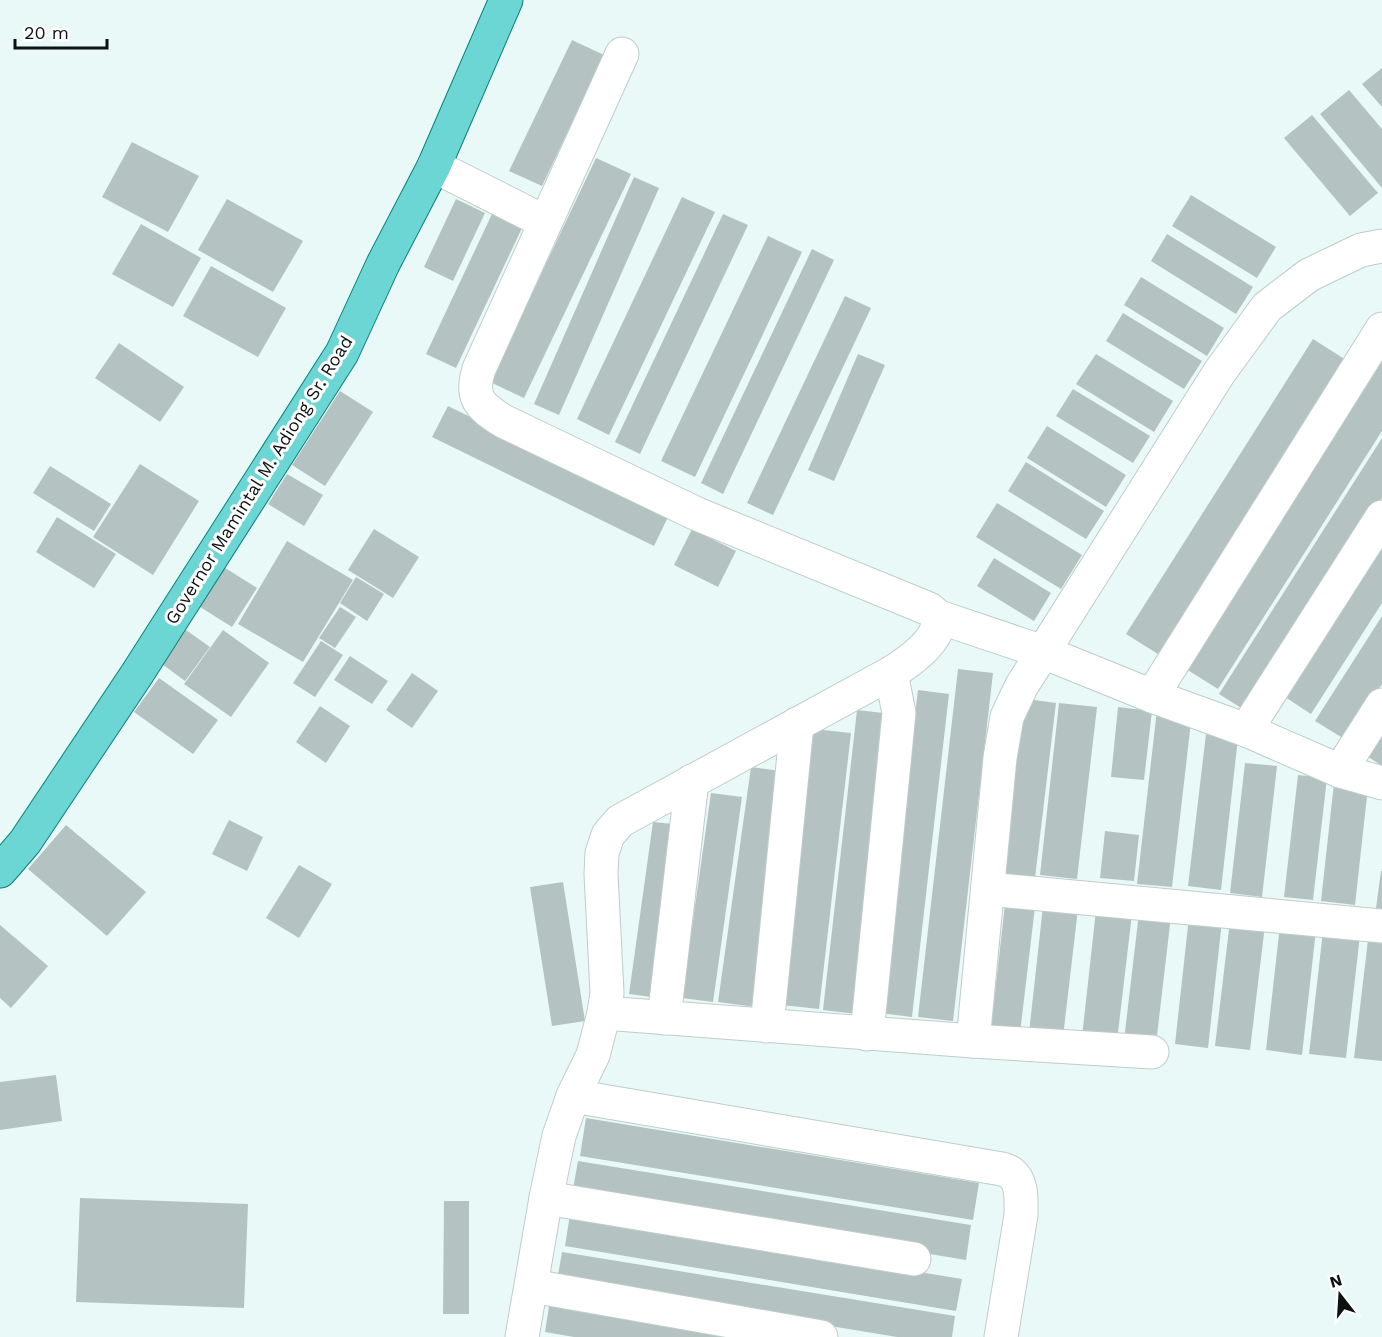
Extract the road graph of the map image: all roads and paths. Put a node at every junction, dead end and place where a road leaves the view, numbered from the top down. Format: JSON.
{"nodes":[{"id":1,"x":506,"y":0,"type":"edge"},
{"id":2,"x":622,"y":54,"type":"dead end"},
{"id":3,"x":434,"y":166,"type":"junction"},
{"id":4,"x":545,"y":222,"type":"junction"},
{"id":5,"x":1382,"y":246,"type":"edge"},
{"id":6,"x":1382,"y":329,"type":"edge"},
{"id":7,"x":1382,"y":517,"type":"edge"},
{"id":8,"x":936,"y":616,"type":"junction"},
{"id":9,"x":1043,"y":652,"type":"junction"},
{"id":10,"x":891,"y":674,"type":"junction"},
{"id":11,"x":1152,"y":696,"type":"junction"},
{"id":12,"x":1382,"y":705,"type":"edge"},
{"id":13,"x":797,"y":724,"type":"junction"},
{"id":14,"x":1246,"y":730,"type":"junction"},
{"id":15,"x":1340,"y":771,"type":"junction"},
{"id":16,"x":692,"y":781,"type":"junction"},
{"id":17,"x":1382,"y":783,"type":"edge"},
{"id":18,"x":0,"y":871,"type":"edge"},
{"id":19,"x":987,"y":889,"type":"junction"},
{"id":20,"x":1382,"y":926,"type":"edge"},
{"id":21,"x":604,"y":1013,"type":"junction"},
{"id":22,"x":664,"y":1018,"type":"junction"},
{"id":23,"x":767,"y":1026,"type":"junction"},
{"id":24,"x":867,"y":1034,"type":"junction"},
{"id":25,"x":973,"y":1041,"type":"junction"},
{"id":26,"x":1152,"y":1052,"type":"dead end"},
{"id":27,"x":573,"y":1096,"type":"junction"},
{"id":28,"x":546,"y":1198,"type":"junction"},
{"id":29,"x":914,"y":1259,"type":"dead end"},
{"id":30,"x":532,"y":1287,"type":"junction"},
{"id":31,"x":522,"y":1337,"type":"edge"},
{"id":32,"x":821,"y":1337,"type":"edge"},
{"id":33,"x":1001,"y":1337,"type":"edge"}],
"edges":[{"from":1,"to":3,"type":"main road","name":"Governor Mamintal M. Adiong Sr. Road"},
{"from":2,"to":4,"type":"street"},
{"from":3,"to":4,"type":"street"},
{"from":3,"to":18,"type":"main road","name":"Governor Mamintal M. Adiong Sr. Road"},
{"from":4,"to":8,"type":"street"},
{"from":5,"to":9,"type":"street"},
{"from":6,"to":11,"type":"street"},
{"from":7,"to":14,"type":"street"},
{"from":8,"to":9,"type":"street"},
{"from":8,"to":10,"type":"street"},
{"from":9,"to":11,"type":"street"},
{"from":9,"to":19,"type":"street"},
{"from":10,"to":13,"type":"street"},
{"from":10,"to":24,"type":"street"},
{"from":11,"to":14,"type":"street"},
{"from":12,"to":15,"type":"street"},
{"from":13,"to":16,"type":"street"},
{"from":13,"to":23,"type":"street"},
{"from":14,"to":15,"type":"street"},
{"from":15,"to":17,"type":"street"},
{"from":16,"to":21,"type":"street"},
{"from":16,"to":22,"type":"street"},
{"from":19,"to":20,"type":"street"},
{"from":19,"to":25,"type":"street"},
{"from":21,"to":22,"type":"street"},
{"from":21,"to":27,"type":"street"},
{"from":22,"to":23,"type":"street"},
{"from":23,"to":24,"type":"street"},
{"from":24,"to":25,"type":"street"},
{"from":25,"to":26,"type":"street"},
{"from":27,"to":28,"type":"street"},
{"from":27,"to":33,"type":"street"},
{"from":28,"to":29,"type":"street"},
{"from":28,"to":30,"type":"street"},
{"from":30,"to":31,"type":"street"},
{"from":30,"to":32,"type":"street"}]}
